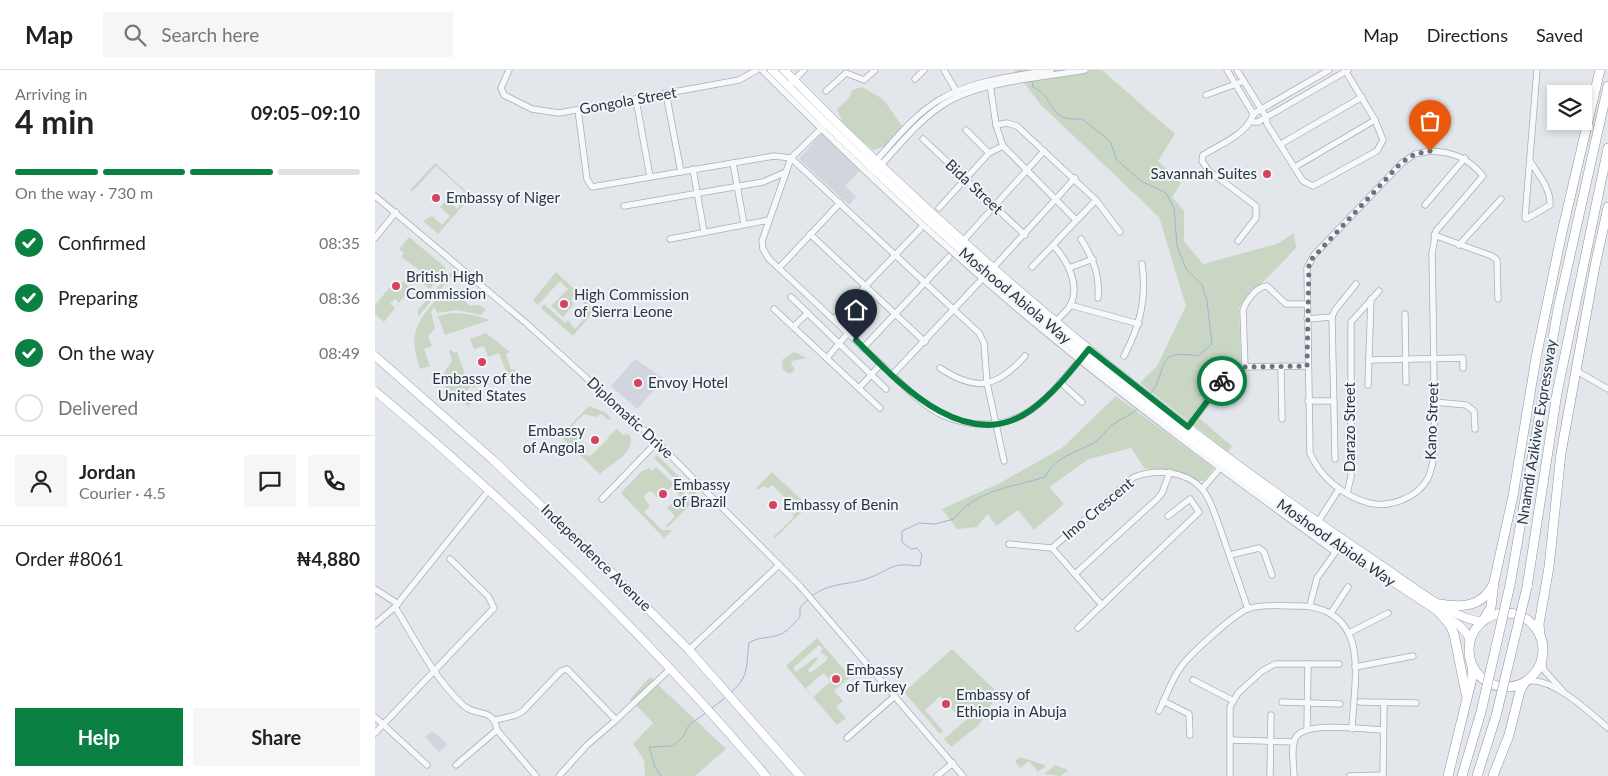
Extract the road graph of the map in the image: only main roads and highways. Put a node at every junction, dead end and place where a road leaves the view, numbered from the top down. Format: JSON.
{"nodes":[{"id":1,"x":772,"y":70,"type":"edge"},
{"id":2,"x":784,"y":70,"type":"edge"},
{"id":3,"x":1600,"y":70,"type":"edge"},
{"id":4,"x":791,"y":83,"type":"junction"},
{"id":5,"x":1608,"y":86,"type":"edge"},
{"id":6,"x":825,"y":124,"type":"junction"},
{"id":7,"x":1608,"y":148,"type":"edge"},
{"id":8,"x":875,"y":166,"type":"junction"},
{"id":9,"x":1608,"y":207,"type":"edge"},
{"id":10,"x":1606,"y":217,"type":"junction"},
{"id":11,"x":1561,"y":232,"type":"junction"},
{"id":12,"x":1585,"y":255,"type":"junction"},
{"id":13,"x":1558,"y":309,"type":"junction"},
{"id":14,"x":1054,"y":324,"type":"junction"},
{"id":15,"x":375,"y":356,"type":"edge"},
{"id":16,"x":1547,"y":372,"type":"junction"},
{"id":17,"x":375,"y":391,"type":"edge"},
{"id":18,"x":1557,"y":393,"type":"junction"},
{"id":19,"x":1523,"y":437,"type":"junction"},
{"id":20,"x":1561,"y":453,"type":"junction"},
{"id":21,"x":1494,"y":582,"type":"junction"},
{"id":22,"x":1439,"y":608,"type":"junction"},
{"id":23,"x":1483,"y":620,"type":"junction"},
{"id":24,"x":1540,"y":636,"type":"junction"},
{"id":25,"x":1469,"y":641,"type":"junction"},
{"id":26,"x":1471,"y":663,"type":"junction"},
{"id":27,"x":1526,"y":681,"type":"junction"},
{"id":28,"x":1466,"y":702,"type":"junction"},
{"id":29,"x":766,"y":776,"type":"edge"},
{"id":30,"x":800,"y":776,"type":"edge"},
{"id":31,"x":1448,"y":776,"type":"edge"},
{"id":32,"x":1462,"y":776,"type":"edge"},
{"id":33,"x":1477,"y":776,"type":"edge"},
{"id":34,"x":1493,"y":776,"type":"edge"}],
"edges":[{"from":1,"to":4,"type":"main road","name":"Moshood Abiola Way"},
{"from":2,"to":4,"type":"main road","name":"Moshood Abiola Way"},
{"from":3,"to":11,"type":"highway","name":"Nnamdi Azikiwe Expressway"},
{"from":4,"to":6,"type":"main road","name":"Moshood Abiola Way"},
{"from":5,"to":13,"type":"highway","name":"Nnamdi Azikiwe Expressway"},
{"from":6,"to":8,"type":"main road","name":"Moshood Abiola Way"},
{"from":6,"to":8,"type":"main road","name":"Moshood Abiola Way"},
{"from":7,"to":12,"type":"highway","name":"Nnamdi Azikiwe Expressway"},
{"from":8,"to":14,"type":"main road","name":"Moshood Abiola Way"},
{"from":8,"to":14,"type":"main road","name":"Moshood Abiola Way"},
{"from":9,"to":10,"type":"highway","name":"Nnamdi Azikiwe Expressway"},
{"from":10,"to":12,"type":"highway"},
{"from":10,"to":20,"type":"highway","name":"Nnamdi Azikiwe Expressway"},
{"from":11,"to":13,"type":"highway"},
{"from":11,"to":19,"type":"highway","name":"Nnamdi Azikiwe Expressway"},
{"from":12,"to":18,"type":"highway","name":"Nnamdi Azikiwe Expressway"},
{"from":13,"to":16,"type":"highway","name":"Nnamdi Azikiwe Expressway"},
{"from":14,"to":22,"type":"main road","name":"Moshood Abiola Way"},
{"from":15,"to":30,"type":"main road","name":"Independence Avenue"},
{"from":16,"to":19,"type":"highway"},
{"from":16,"to":32,"type":"highway","name":"Nnamdi Azikiwe Expressway","bridge":true},
{"from":17,"to":29,"type":"main road","name":"Independence Avenue"},
{"from":18,"to":20,"type":"highway"},
{"from":18,"to":33,"type":"highway","name":"Nnamdi Azikiwe Expressway","bridge":true},
{"from":19,"to":21,"type":"highway","name":"Nnamdi Azikiwe Expressway"},
{"from":20,"to":24,"type":"highway","name":"Nnamdi Azikiwe Expressway"},
{"from":21,"to":22,"type":"highway"},
{"from":21,"to":23,"type":"highway","name":"Nnamdi Azikiwe Expressway"},
{"from":22,"to":23,"type":"main road","name":"Moshood Abiola Way"},
{"from":22,"to":25,"type":"main road","name":"Moshood Abiola Way"},
{"from":22,"to":28,"type":"highway"},
{"from":23,"to":24,"type":"highway"},
{"from":23,"to":25,"type":"highway"},
{"from":24,"to":27,"type":"highway"},
{"from":25,"to":26,"type":"highway"},
{"from":26,"to":27,"type":"highway"},
{"from":26,"to":28,"type":"highway"},
{"from":27,"to":34,"type":"highway"},
{"from":28,"to":31,"type":"highway"}]}
